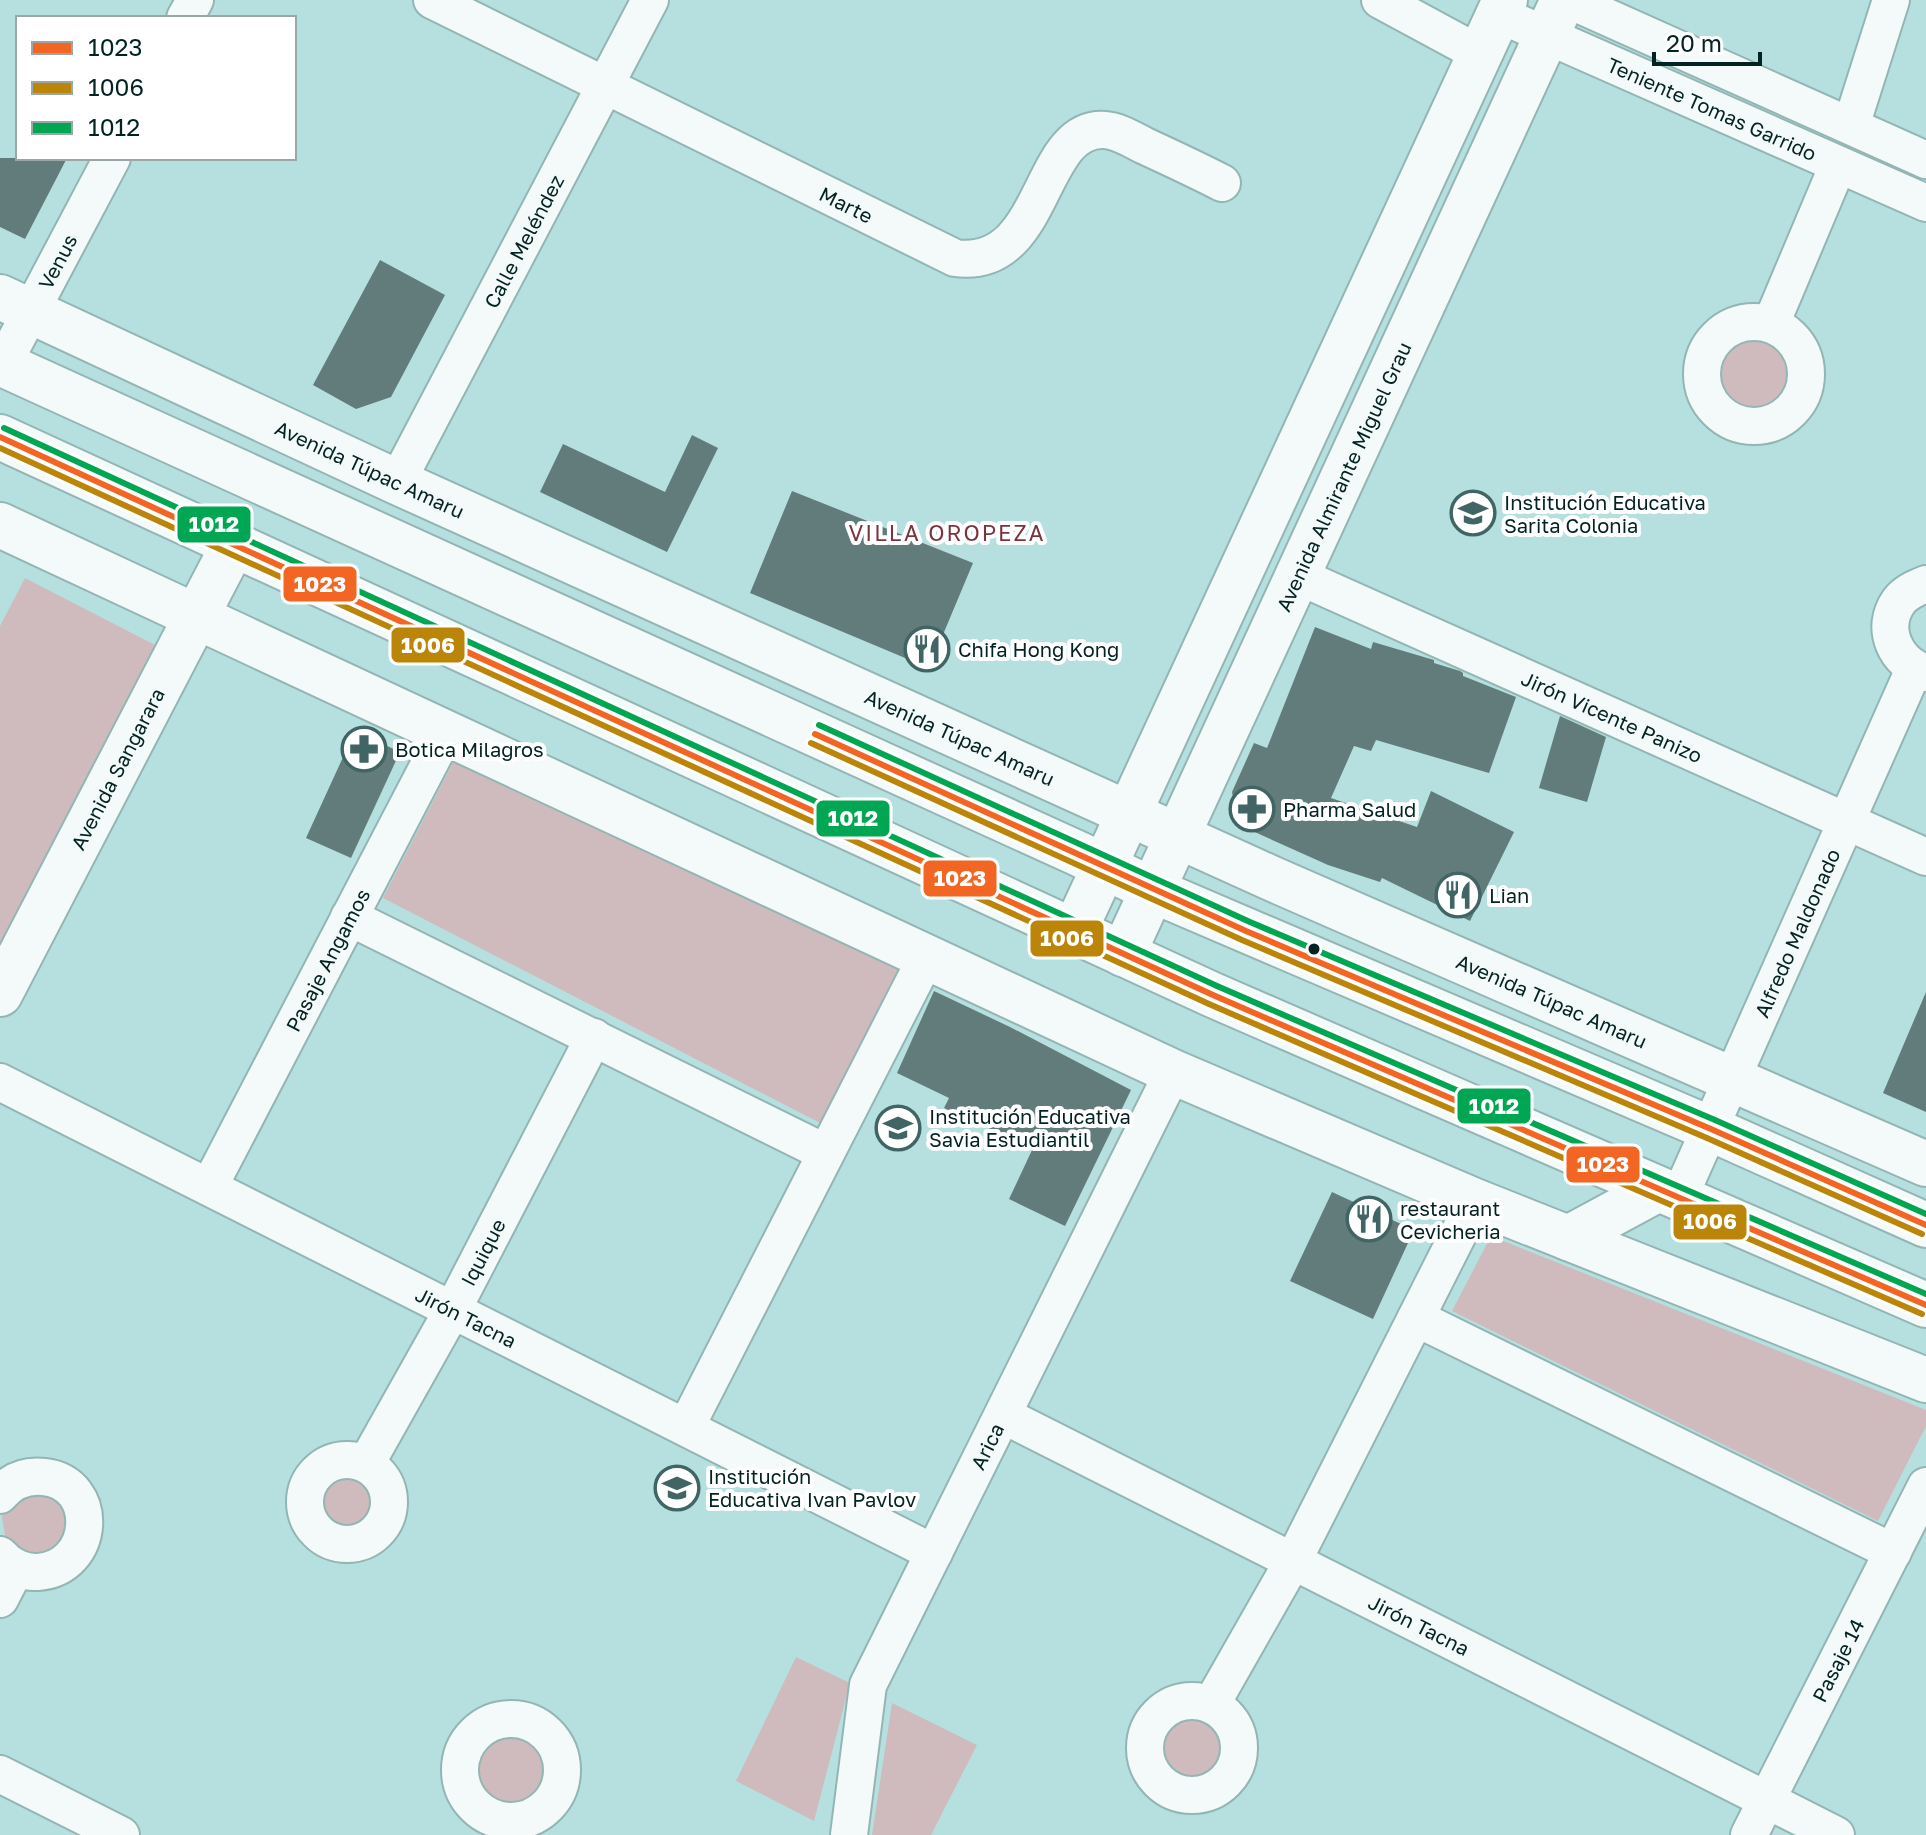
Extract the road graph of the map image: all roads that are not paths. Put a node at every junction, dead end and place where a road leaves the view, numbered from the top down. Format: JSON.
{"nodes":[{"id":1,"x":432,"y":0,"type":"edge"},
{"id":2,"x":650,"y":0,"type":"edge"},
{"id":3,"x":1380,"y":0,"type":"edge"},
{"id":4,"x":1891,"y":0,"type":"edge"},
{"id":5,"x":1502,"y":7,"type":"edge"},
{"id":6,"x":1560,"y":12,"type":"edge"},
{"id":7,"x":1480,"y":54,"type":"junction"},
{"id":8,"x":604,"y":84,"type":"junction"},
{"id":9,"x":1851,"y":126,"type":"junction"},
{"id":10,"x":111,"y":160,"type":"edge"},
{"id":11,"x":1926,"y":160,"type":"edge"},
{"id":12,"x":1838,"y":165,"type":"junction"},
{"id":13,"x":1222,"y":183,"type":"dead end"},
{"id":14,"x":1926,"y":203,"type":"edge"},
{"id":15,"x":16,"y":304,"type":"edge"},
{"id":16,"x":1771,"y":324,"type":"dead end"},
{"id":17,"x":2,"y":364,"type":"edge"},
{"id":18,"x":0,"y":437,"type":"edge"},
{"id":19,"x":397,"y":482,"type":"junction"},
{"id":20,"x":5,"y":540,"type":"edge"},
{"id":21,"x":234,"y":544,"type":"junction"},
{"id":22,"x":1298,"y":576,"type":"junction"},
{"id":23,"x":1926,"y":584,"type":"edge"},
{"id":24,"x":195,"y":618,"type":"junction"},
{"id":25,"x":1920,"y":671,"type":"edge"},
{"id":26,"x":446,"y":732,"type":"junction"},
{"id":27,"x":1128,"y":811,"type":"junction"},
{"id":28,"x":1848,"y":820,"type":"junction"},
{"id":29,"x":1177,"y":835,"type":"junction"},
{"id":30,"x":1926,"y":857,"type":"edge"},
{"id":31,"x":1103,"y":865,"type":"junction"},
{"id":32,"x":1152,"y":890,"type":"junction"},
{"id":33,"x":349,"y":917,"type":"junction"},
{"id":34,"x":1074,"y":932,"type":"junction"},
{"id":35,"x":1123,"y":954,"type":"junction"},
{"id":36,"x":927,"y":956,"type":"junction"},
{"id":37,"x":0,"y":994,"type":"edge"},
{"id":38,"x":594,"y":1037,"type":"junction"},
{"id":39,"x":1173,"y":1072,"type":"junction"},
{"id":40,"x":1733,"y":1080,"type":"junction"},
{"id":41,"x":0,"y":1082,"type":"edge"},
{"id":42,"x":1711,"y":1129,"type":"junction"},
{"id":43,"x":826,"y":1153,"type":"junction"},
{"id":44,"x":1926,"y":1164,"type":"edge"},
{"id":45,"x":209,"y":1187,"type":"junction"},
{"id":46,"x":1668,"y":1194,"type":"junction"},
{"id":47,"x":1475,"y":1201,"type":"junction"},
{"id":48,"x":1926,"y":1225,"type":"edge"},
{"id":49,"x":1568,"y":1238,"type":"junction"},
{"id":50,"x":1926,"y":1305,"type":"edge"},
{"id":51,"x":452,"y":1311,"type":"junction"},
{"id":52,"x":1416,"y":1318,"type":"junction"},
{"id":53,"x":1926,"y":1380,"type":"edge"},
{"id":54,"x":1003,"y":1415,"type":"junction"},
{"id":55,"x":686,"y":1427,"type":"junction"},
{"id":56,"x":366,"y":1464,"type":"dead end"},
{"id":57,"x":1926,"y":1486,"type":"edge"},
{"id":58,"x":0,"y":1495,"type":"edge"},
{"id":59,"x":1893,"y":1552,"type":"junction"},
{"id":60,"x":934,"y":1553,"type":"junction"},
{"id":61,"x":1293,"y":1561,"type":"junction"},
{"id":62,"x":5,"y":1574,"type":"edge"},
{"id":63,"x":1211,"y":1705,"type":"dead end"},
{"id":64,"x":0,"y":1774,"type":"edge"},
{"id":65,"x":1768,"y":1801,"type":"junction"},
{"id":66,"x":121,"y":1835,"type":"edge"},
{"id":67,"x":849,"y":1835,"type":"edge"},
{"id":68,"x":1749,"y":1835,"type":"edge"},
{"id":69,"x":1836,"y":1835,"type":"edge"}],
"edges":[{"from":1,"to":8,"type":"street","name":"Marte"},
{"from":2,"to":8,"type":"street","name":"Calle Meléndez"},
{"from":3,"to":7,"type":"street"},
{"from":4,"to":9,"type":"street"},
{"from":5,"to":6,"type":"street","name":"Teniente Tomas Garrido"},
{"from":5,"to":7,"type":"main road"},
{"from":6,"to":9,"type":"street","name":"Teniente Tomas Garrido"},
{"from":6,"to":12,"type":"street","name":"Teniente Tomas Garrido"},
{"from":6,"to":22,"type":"main road","name":"Avenida Almirante Miguel Grau"},
{"from":7,"to":27,"type":"main road"},
{"from":8,"to":13,"type":"street","name":"Marte"},
{"from":8,"to":19,"type":"street","name":"Calle Meléndez"},
{"from":9,"to":11,"type":"street","name":"Teniente Tomas Garrido"},
{"from":10,"to":15,"type":"street","name":"Venus"},
{"from":12,"to":14,"type":"street","name":"Teniente Tomas Garrido"},
{"from":12,"to":16,"type":"street"},
{"from":15,"to":17,"type":"street","name":"Venus"},
{"from":15,"to":19,"type":"main road","name":"Avenida Túpac Amaru"},
{"from":17,"to":31,"type":"main road"},
{"from":18,"to":21,"type":"main road"},
{"from":19,"to":27,"type":"main road","name":"Avenida Túpac Amaru"},
{"from":20,"to":24,"type":"main road"},
{"from":21,"to":24,"type":"main road","name":"Avenida Sangarara"},
{"from":21,"to":34,"type":"main road"},
{"from":22,"to":28,"type":"street","name":"Jirón Vicente Panizo"},
{"from":22,"to":29,"type":"main road","name":"Avenida Almirante Miguel Grau"},
{"from":23,"to":25,"type":"street","name":"Alfredo Maldonado"},
{"from":24,"to":26,"type":"main road"},
{"from":24,"to":37,"type":"main road","name":"Avenida Sangarara"},
{"from":25,"to":28,"type":"street","name":"Alfredo Maldonado"},
{"from":26,"to":33,"type":"street","name":"Pasaje Angamos"},
{"from":26,"to":36,"type":"main road"},
{"from":27,"to":29,"type":"main road","name":"Avenida Túpac Amaru"},
{"from":27,"to":31,"type":"main road"},
{"from":28,"to":30,"type":"street","name":"Jirón Vicente Panizo"},
{"from":28,"to":40,"type":"street","name":"Alfredo Maldonado"},
{"from":29,"to":32,"type":"main road","name":"Avenida Almirante Miguel Grau"},
{"from":29,"to":40,"type":"main road","name":"Avenida Túpac Amaru"},
{"from":31,"to":32,"type":"main road"},
{"from":31,"to":34,"type":"main road"},
{"from":32,"to":35,"type":"main road","name":"Avenida Almirante Miguel Grau"},
{"from":32,"to":42,"type":"main road"},
{"from":33,"to":38,"type":"street"},
{"from":33,"to":45,"type":"street","name":"Pasaje Angamos"},
{"from":34,"to":35,"type":"main road"},
{"from":35,"to":46,"type":"main road"},
{"from":36,"to":39,"type":"main road"},
{"from":36,"to":43,"type":"street"},
{"from":38,"to":43,"type":"street"},
{"from":38,"to":51,"type":"street","name":"Iquique"},
{"from":39,"to":47,"type":"main road"},
{"from":39,"to":54,"type":"street","name":"Arica"},
{"from":40,"to":42,"type":"street","name":"Alfredo Maldonado"},
{"from":40,"to":44,"type":"main road","name":"Avenida Túpac Amaru"},
{"from":41,"to":45,"type":"street","name":"Jirón Tacna"},
{"from":42,"to":46,"type":"street","name":"Alfredo Maldonado"},
{"from":42,"to":48,"type":"main road"},
{"from":43,"to":55,"type":"street"},
{"from":45,"to":51,"type":"street","name":"Jirón Tacna"},
{"from":46,"to":49,"type":"main road"},
{"from":46,"to":50,"type":"main road"},
{"from":47,"to":49,"type":"main road"},
{"from":47,"to":52,"type":"street"},
{"from":49,"to":53,"type":"main road"},
{"from":51,"to":55,"type":"street","name":"Jirón Tacna"},
{"from":51,"to":56,"type":"street","name":"Iquique"},
{"from":52,"to":59,"type":"street"},
{"from":52,"to":61,"type":"street"},
{"from":54,"to":60,"type":"street","name":"Arica"},
{"from":54,"to":61,"type":"street","name":"Jirón Tacna"},
{"from":55,"to":60,"type":"street","name":"Jirón Tacna"},
{"from":57,"to":59,"type":"street","name":"Pasaje 14"},
{"from":58,"to":62,"type":"street"},
{"from":59,"to":65,"type":"street","name":"Pasaje 14"},
{"from":60,"to":67,"type":"street","name":"Arica"},
{"from":61,"to":63,"type":"street"},
{"from":61,"to":65,"type":"street","name":"Jirón Tacna"},
{"from":64,"to":66,"type":"street"},
{"from":65,"to":68,"type":"street","name":"Pasaje 14"},
{"from":65,"to":69,"type":"street","name":"Jirón Tacna"}]}
